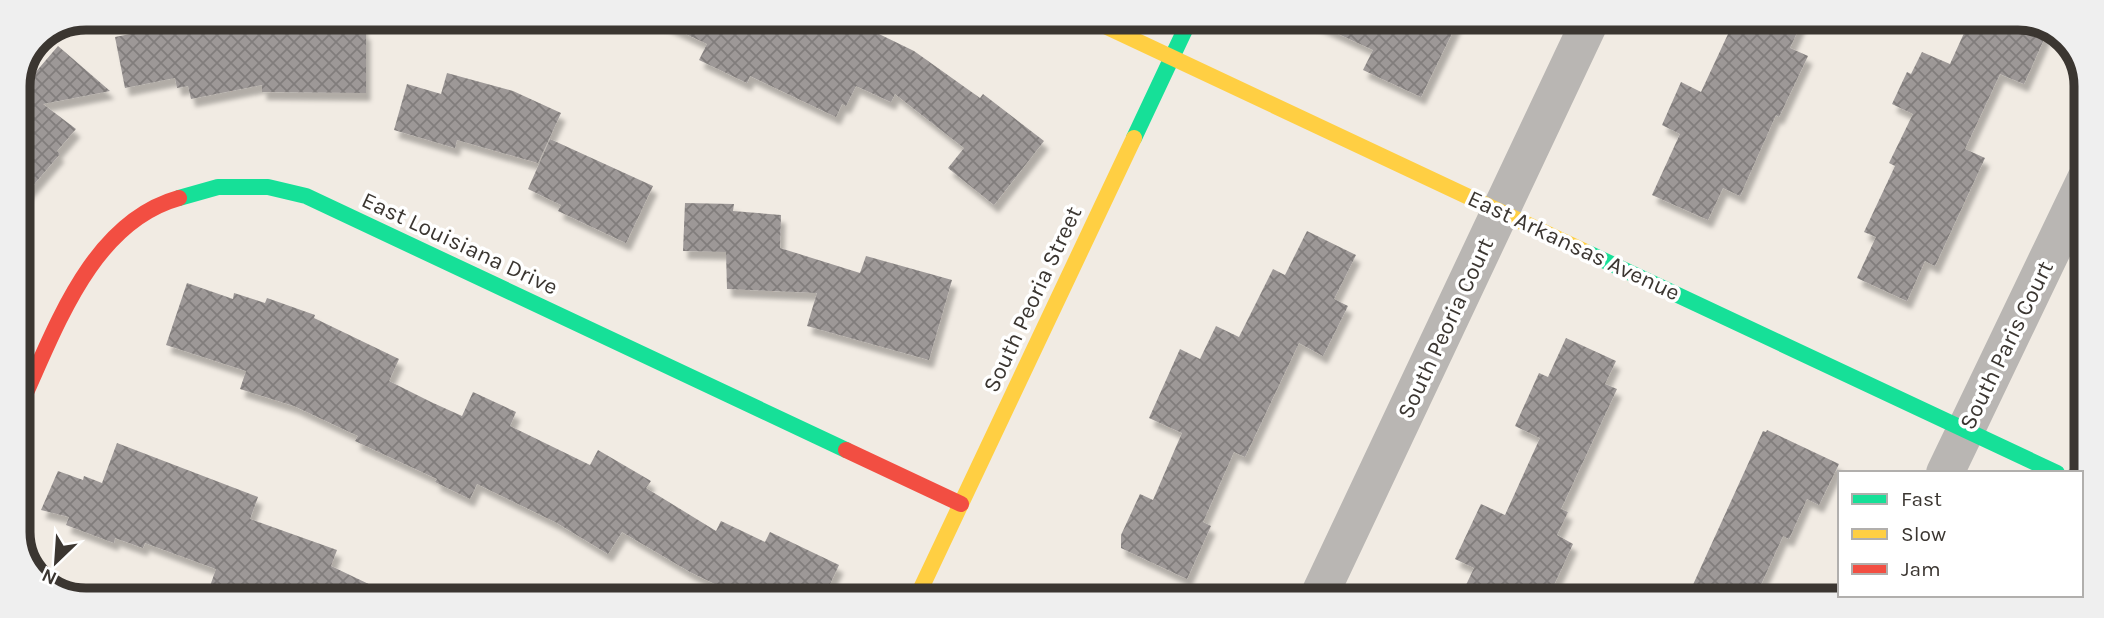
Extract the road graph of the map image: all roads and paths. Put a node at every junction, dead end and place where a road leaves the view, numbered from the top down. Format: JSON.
{"nodes":[{"id":1,"x":1114,"y":30,"type":"edge"},
{"id":2,"x":1185,"y":30,"type":"edge"},
{"id":3,"x":1586,"y":30,"type":"edge"},
{"id":4,"x":1172,"y":57,"type":"junction"},
{"id":5,"x":2074,"y":204,"type":"edge"},
{"id":6,"x":1501,"y":210,"type":"junction"},
{"id":7,"x":30,"y":385,"type":"edge"},
{"id":8,"x":1965,"y":429,"type":"junction"},
{"id":9,"x":1946,"y":471,"type":"edge"},
{"id":10,"x":2053,"y":471,"type":"edge"},
{"id":11,"x":961,"y":504,"type":"junction"},
{"id":12,"x":921,"y":588,"type":"edge"},
{"id":13,"x":1323,"y":588,"type":"edge"}],
"edges":[{"from":1,"to":4,"type":"street","name":"East Arkansas Avenue"},
{"from":2,"to":4,"type":"street","name":"South Peoria Street"},
{"from":3,"to":6,"type":"street","name":"South Peoria Court"},
{"from":4,"to":6,"type":"street","name":"East Arkansas Avenue"},
{"from":4,"to":11,"type":"street","name":"South Peoria Street"},
{"from":5,"to":8,"type":"street","name":"South Paris Court"},
{"from":6,"to":8,"type":"street","name":"East Arkansas Avenue"},
{"from":6,"to":13,"type":"street","name":"South Peoria Court"},
{"from":7,"to":11,"type":"street","name":"East Louisiana Drive"},
{"from":8,"to":9,"type":"street","name":"South Paris Court"},
{"from":8,"to":10,"type":"street","name":"East Arkansas Avenue"},
{"from":11,"to":12,"type":"street","name":"South Peoria Street"}]}
